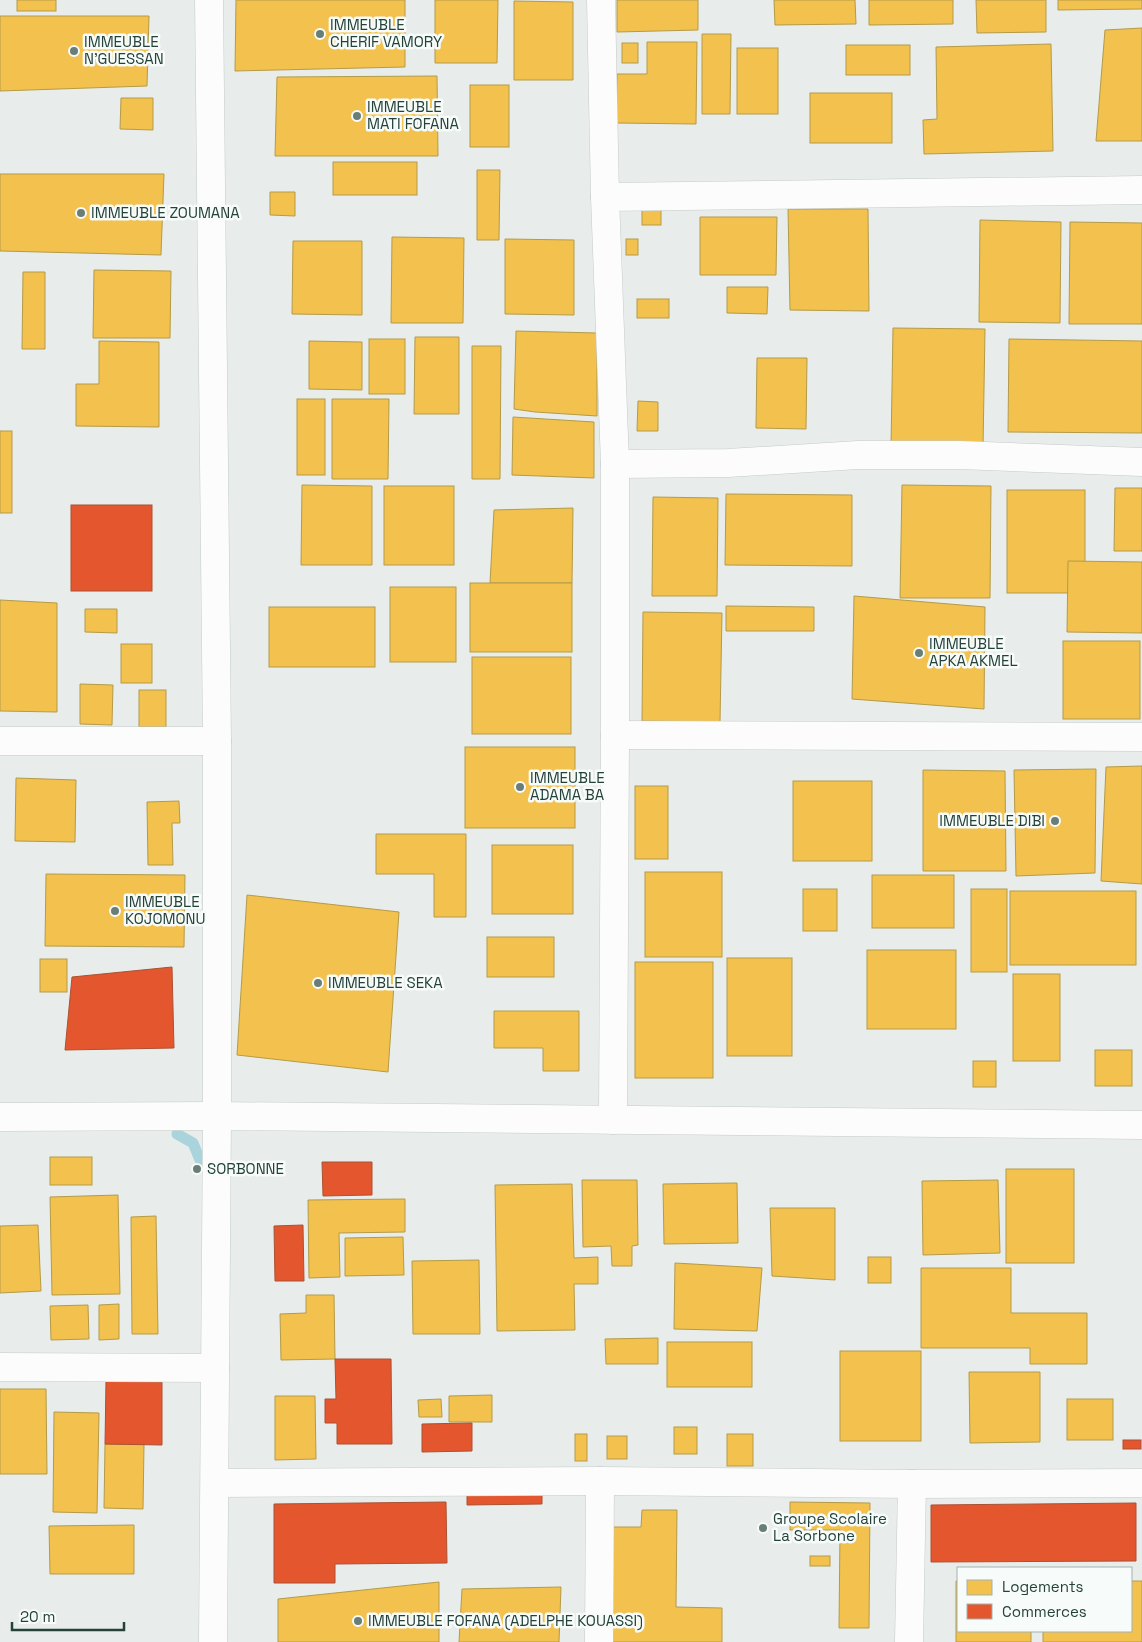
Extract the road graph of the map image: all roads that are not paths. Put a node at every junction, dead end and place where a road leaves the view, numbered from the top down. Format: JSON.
{"nodes":[{"id":1,"x":209,"y":0,"type":"edge"},
{"id":2,"x":601,"y":0,"type":"edge"},
{"id":3,"x":1142,"y":190,"type":"edge"},
{"id":4,"x":605,"y":197,"type":"junction"},
{"id":5,"x":1142,"y":462,"type":"edge"},
{"id":6,"x":615,"y":464,"type":"junction"},
{"id":7,"x":615,"y":735,"type":"junction"},
{"id":8,"x":1142,"y":737,"type":"edge"},
{"id":9,"x":0,"y":741,"type":"edge"},
{"id":10,"x":217,"y":741,"type":"junction"},
{"id":11,"x":217,"y":1116,"type":"junction"},
{"id":12,"x":0,"y":1117,"type":"edge"},
{"id":13,"x":613,"y":1120,"type":"junction"},
{"id":14,"x":1142,"y":1125,"type":"edge"},
{"id":15,"x":0,"y":1367,"type":"edge"},
{"id":16,"x":216,"y":1368,"type":"junction"},
{"id":17,"x":600,"y":1481,"type":"junction"},
{"id":18,"x":215,"y":1483,"type":"junction"},
{"id":19,"x":1142,"y":1483,"type":"edge"},
{"id":20,"x":912,"y":1484,"type":"junction"},
{"id":21,"x":213,"y":1642,"type":"edge"},
{"id":22,"x":599,"y":1642,"type":"edge"},
{"id":23,"x":909,"y":1642,"type":"edge"}],
"edges":[{"from":1,"to":10,"type":"street"},
{"from":2,"to":4,"type":"street"},
{"from":3,"to":4,"type":"street"},
{"from":4,"to":6,"type":"street"},
{"from":5,"to":6,"type":"street"},
{"from":6,"to":7,"type":"street"},
{"from":7,"to":8,"type":"street"},
{"from":7,"to":13,"type":"street"},
{"from":9,"to":10,"type":"street"},
{"from":10,"to":11,"type":"street"},
{"from":11,"to":12,"type":"street"},
{"from":11,"to":13,"type":"street"},
{"from":11,"to":16,"type":"street"},
{"from":13,"to":14,"type":"street"},
{"from":15,"to":16,"type":"street"},
{"from":16,"to":18,"type":"street"},
{"from":17,"to":18,"type":"street"},
{"from":17,"to":20,"type":"street"},
{"from":17,"to":22,"type":"street"},
{"from":18,"to":21,"type":"street"},
{"from":19,"to":20,"type":"street"},
{"from":20,"to":23,"type":"street"}]}
